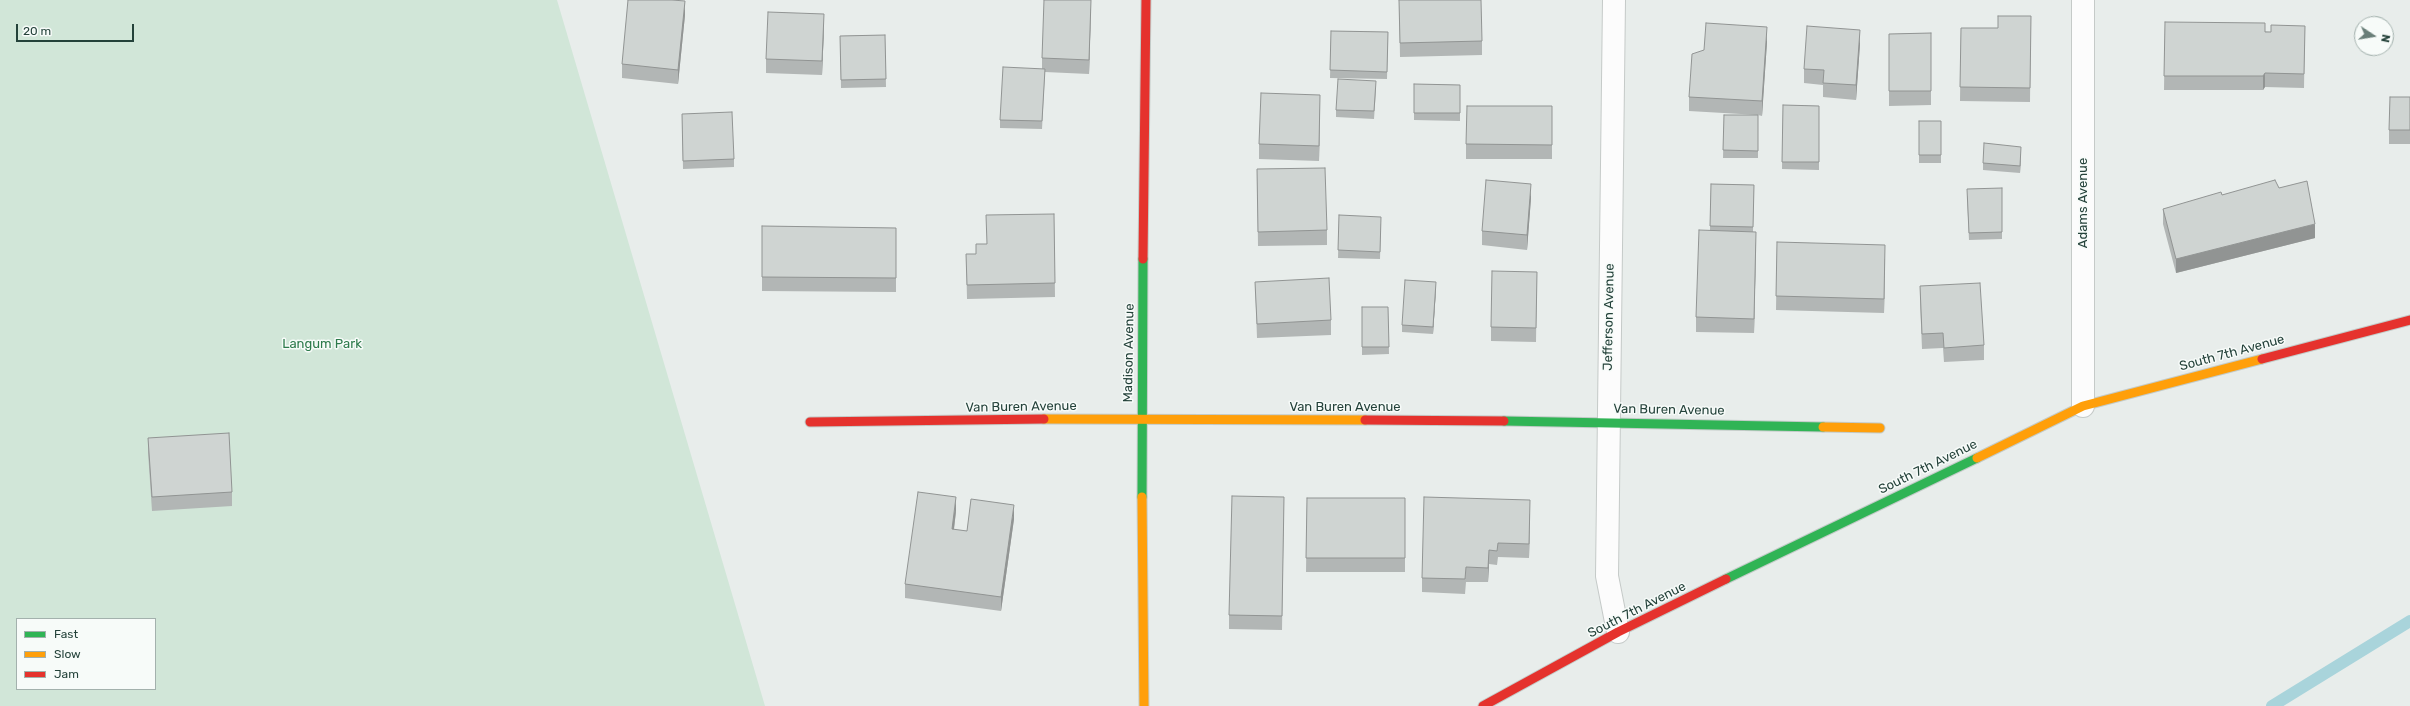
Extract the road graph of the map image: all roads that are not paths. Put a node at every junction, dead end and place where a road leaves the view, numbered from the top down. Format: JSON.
{"nodes":[{"id":1,"x":1146,"y":0,"type":"edge"},
{"id":2,"x":1614,"y":0,"type":"edge"},
{"id":3,"x":2083,"y":0,"type":"edge"},
{"id":4,"x":2410,"y":320,"type":"edge"},
{"id":5,"x":2083,"y":406,"type":"junction"},
{"id":6,"x":1141,"y":418,"type":"junction"},
{"id":7,"x":810,"y":422,"type":"dead end"},
{"id":8,"x":1608,"y":422,"type":"junction"},
{"id":9,"x":1880,"y":428,"type":"dead end"},
{"id":10,"x":1618,"y":632,"type":"junction"},
{"id":11,"x":1144,"y":706,"type":"edge"},
{"id":12,"x":1483,"y":706,"type":"edge"}],
"edges":[{"from":1,"to":6,"type":"street","name":"Madison Avenue"},
{"from":2,"to":8,"type":"street","name":"Jefferson Avenue"},
{"from":3,"to":5,"type":"street","name":"Adams Avenue"},
{"from":4,"to":5,"type":"street","name":"South 7th Avenue"},
{"from":5,"to":10,"type":"street","name":"South 7th Avenue"},
{"from":6,"to":7,"type":"street","name":"Van Buren Avenue"},
{"from":6,"to":8,"type":"street","name":"Van Buren Avenue"},
{"from":6,"to":11,"type":"street","name":"Madison Avenue"},
{"from":8,"to":9,"type":"street","name":"Van Buren Avenue"},
{"from":8,"to":10,"type":"street","name":"Jefferson Avenue"},
{"from":10,"to":12,"type":"street","name":"South 7th Avenue"}]}
